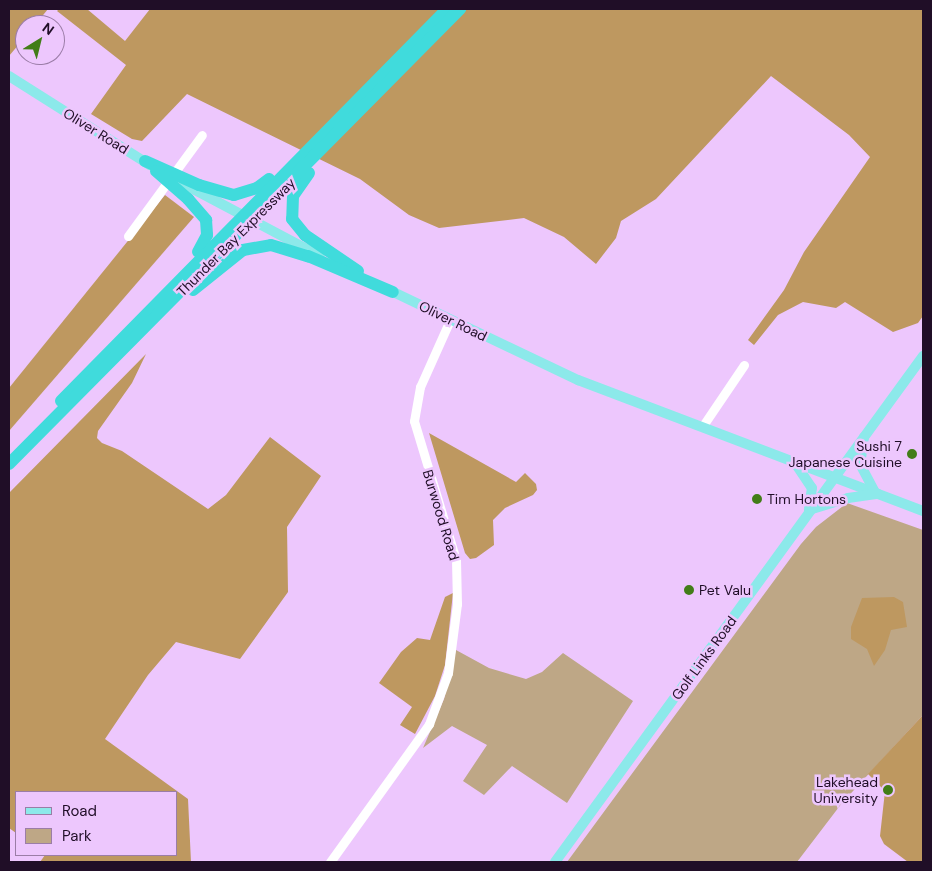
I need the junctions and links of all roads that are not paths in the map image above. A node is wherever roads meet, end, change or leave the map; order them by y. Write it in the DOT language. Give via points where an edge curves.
graph roads {
  1 [pos="447,9"];
  2 [pos="460,9"];
  3 [pos="9,76"];
  4 [pos="343,121"];
  5 [pos="202,135"];
  6 [pos="145,162"];
  7 [pos="170,177"];
  8 [pos="247,218"];
  9 [pos="128,236"];
  10 [pos="392,292"];
  11 [pos="450,320"];
  12 [pos="144,323"];
  13 [pos="923,356"];
  14 [pos="744,365"];
  15 [pos="702,427"];
  16 [pos="865,433"];
  17 [pos="9,454"];
  18 [pos="792,460"];
  19 [pos="9,464"];
  20 [pos="834,476"];
  21 [pos="877,493"];
  22 [pos="808,511"];
  23 [pos="923,511"];
  24 [pos="330,862"];
  25 [pos="555,862"];
  1 -- 4 [label="highway, Thunder Bay Expressway"];
  2 -- 4 [label="highway, Thunder Bay Expressway"];
  3 -- 6 [label="main road, Oliver Road"];
  4 -- 7 [label="highway" via="257,188 243,194 221,192"];
  4 -- 8 [label="highway, Thunder Bay Expressway"];
  4 -- 10 [label="highway" via="293,196 290,212 304,235"];
  5 -- 7 [label="street"];
  6 -- 7 [label="highway"];
  7 -- 8 [label="main road, Oliver Road"];
  7 -- 9 [label="street"];
  7 -- 12 [label="highway" via="206,220 207,235 200,250"];
  8 -- 10 [label="main road, Oliver Road"];
  8 -- 12 [label="highway, Thunder Bay Expressway"];
  10 -- 11 [label="main road, Oliver Road"];
  10 -- 12 [label="highway" via="308,256 282,247 262,245 233,257"];
  11 -- 15 [label="main road, Oliver Road" via="578,380"];
  11 -- 24 [label="street, Burwood Road" via="420,387 414,421 456,560 458,604 448,673 429,724"];
  12 -- 17 [label="highway, Thunder Bay Expressway"];
  12 -- 19 [label="highway, Thunder Bay Expressway"];
  13 -- 16 [label="main road, Golf Links Road"];
  14 -- 15 [label="street"];
  15 -- 18 [label="main road, Oliver Road"];
  16 -- 20 [label="main road, Golf Links Road"];
  16 -- 21 [label="main road" via="860,464"];
  18 -- 20 [label="main road, Oliver Road"];
  18 -- 22 [label="main road" via="812,488"];
  20 -- 21 [label="main road, Oliver Road"];
  20 -- 22 [label="main road, Golf Links Road"];
  21 -- 22 [label="main road"];
  21 -- 23 [label="main road, Oliver Road"];
  22 -- 25 [label="main road, Golf Links Road"];
}
